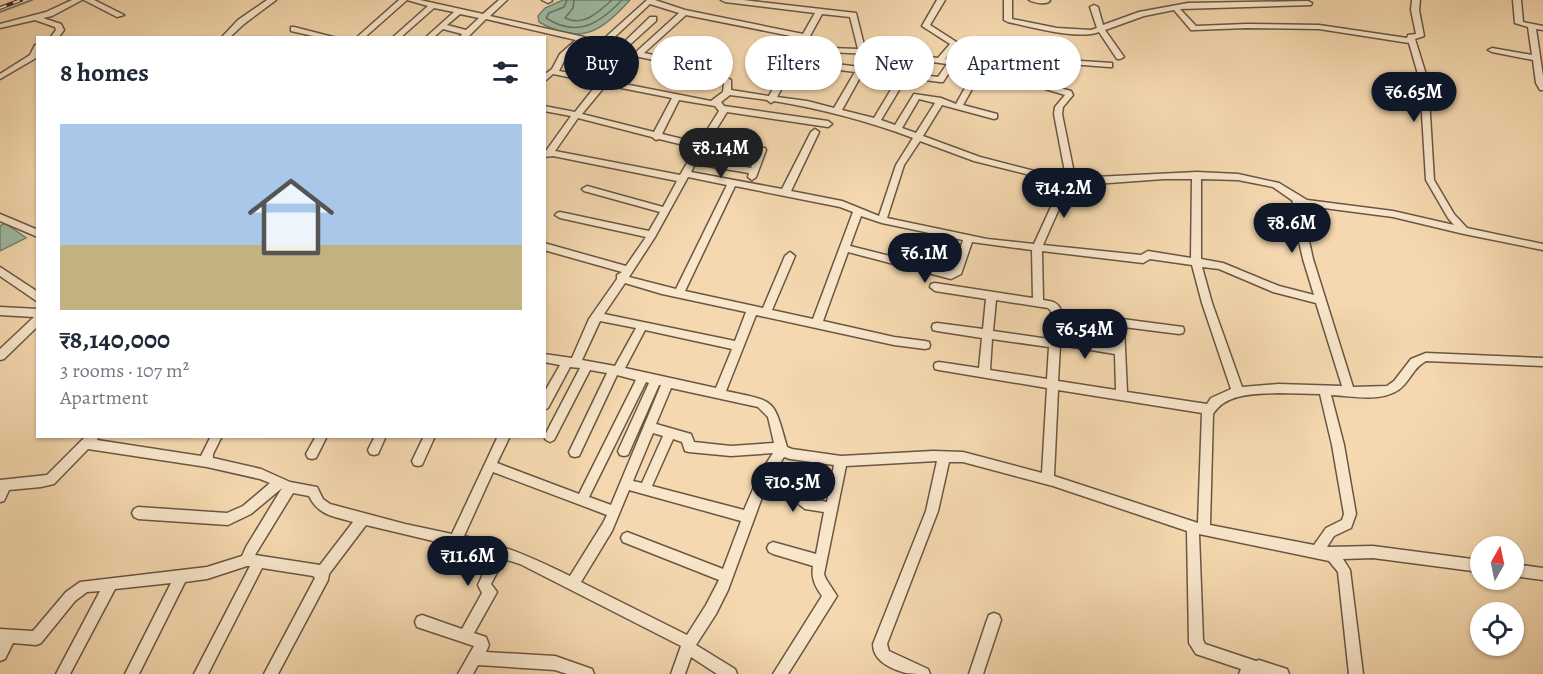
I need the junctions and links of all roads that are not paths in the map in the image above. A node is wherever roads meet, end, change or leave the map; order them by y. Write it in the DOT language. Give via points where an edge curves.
graph roads {
  1 [pos="78,0"];
  2 [pos="88,0"];
  3 [pos="272,0"];
  4 [pos="403,0"];
  5 [pos="411,0"];
  6 [pos="458,0"];
  7 [pos="502,0"];
  8 [pos="725,0"];
  9 [pos="941,0"];
  10 [pos="1008,0"];
  11 [pos="1033,0"];
  12 [pos="1416,0"];
  13 [pos="1517,0"];
  14 [pos="651,1"];
  15 [pos="1046,1"];
  16 [pos="431,3"];
  17 [pos="1308,3"];
  18 [pos="1094,7"];
  19 [pos="448,8"];
  20 [pos="820,8"];
  21 [pos="1175,8"];
  22 [pos="459,11"];
  23 [pos="684,12"];
  24 [pos="120,15"];
  25 [pos="636,15"];
  26 [pos="35,17"];
  27 [pos="484,17"];
  28 [pos="653,19"];
  29 [pos="672,23"];
  30 [pos="0,26"];
  31 [pos="442,26"];
  32 [pos="1532,26"];
  33 [pos="1543,28"];
  34 [pos="294,29"];
  35 [pos="1101,30"];
  36 [pos="464,35"];
  37 [pos="55,36"];
  38 [pos="226,36"];
  39 [pos="325,36"];
  40 [pos="362,36"];
  41 [pos="397,36"];
  42 [pos="430,36"];
  43 [pos="571,36"];
  44 [pos="612,36"];
  45 [pos="638,36"];
  46 [pos="800,36"];
  47 [pos="806,36"];
  48 [pos="858,36"];
  49 [pos="1413,41"];
  50 [pos="1492,50"];
  51 [pos="36,51"];
  52 [pos="639,53"];
  53 [pos="564,54"];
  54 [pos="639,55"];
  55 [pos="1120,57"];
  56 [pos="1537,58"];
  57 [pos="934,59"];
  58 [pos="940,60"];
  59 [pos="946,61"];
  60 [pos="1081,63"];
  61 [pos="1109,65"];
  62 [pos="552,71"];
  63 [pos="946,71"];
  64 [pos="564,74"];
  65 [pos="0,77"];
  66 [pos="546,78"];
  67 [pos="854,78"];
  68 [pos="934,79"];
  69 [pos="1543,88"];
  70 [pos="596,90"];
  71 [pos="639,90"];
  72 [pos="776,90"];
  73 [pos="895,90"];
  74 [pos="968,90"];
  75 [pos="1057,90"];
  76 [pos="727,92"];
  77 [pos="676,98"];
  78 [pos="771,100"];
  79 [pos="940,101"];
  80 [pos="720,106"];
  81 [pos="959,106"];
  82 [pos="546,108"];
  83 [pos="837,111"];
  84 [pos="576,115"];
  85 [pos="994,116"];
  86 [pos="876,121"];
  87 [pos="828,124"];
  88 [pos="898,128"];
  89 [pos="815,132"];
  90 [pos="917,136"];
  91 [pos="656,137"];
  92 [pos="702,147"];
  93 [pos="762,150"];
  94 [pos="547,153"];
  95 [pos="692,161"];
  96 [pos="754,171"];
  97 [pos="1197,175"];
  98 [pos="684,176"];
  99 [pos="1069,181"];
  100 [pos="732,183"];
  101 [pos="748,186"];
  102 [pos="586,189"];
  103 [pos="786,193"];
  104 [pos="1298,200"];
  105 [pos="666,211"];
  106 [pos="858,211"];
  107 [pos="560,215"];
  108 [pos="0,217"];
  109 [pos="882,220"];
  110 [pos="1464,231"];
  111 [pos="36,233"];
  112 [pos="652,235"];
  113 [pos="969,238"];
  114 [pos="546,247"];
  115 [pos="1037,247"];
  116 [pos="1543,247"];
  117 [pos="844,248"];
  118 [pos="790,256"];
  119 [pos="1196,261"];
  120 [pos="0,271"];
  121 [pos="958,271"];
  122 [pos="624,274"];
  123 [pos="934,287"];
  124 [pos="955,290"];
  125 [pos="680,294"];
  126 [pos="991,296"];
  127 [pos="36,298"];
  128 [pos="1320,300"];
  129 [pos="36,301"];
  130 [pos="1038,303"];
  131 [pos="753,309"];
  132 [pos="0,311"];
  133 [pos="26,312"];
  134 [pos="766,312"];
  135 [pos="36,313"];
  136 [pos="1056,314"];
  137 [pos="597,316"];
  138 [pos="36,321"];
  139 [pos="1119,322"];
  140 [pos="817,323"];
  141 [pos="642,326"];
  142 [pos="937,327"];
  143 [pos="1179,330"];
  144 [pos="987,334"];
  145 [pos="1055,342"];
  146 [pos="925,345"];
  147 [pos="738,346"];
  148 [pos="1120,351"];
  149 [pos="0,356"];
  150 [pos="546,359"];
  151 [pos="577,362"];
  152 [pos="1543,362"];
  153 [pos="939,366"];
  154 [pos="616,370"];
  155 [pos="984,374"];
  156 [pos="643,377"];
  157 [pos="662,381"];
  158 [pos="1054,384"];
  159 [pos="1324,391"];
  160 [pos="1238,392"];
  161 [pos="1349,392"];
  162 [pos="719,394"];
  163 [pos="1122,395"];
  164 [pos="546,402"];
  165 [pos="1208,409"];
  166 [pos="649,428"];
  167 [pos="670,433"];
  168 [pos="550,437"];
  169 [pos="217,438"];
  170 [pos="321,438"];
  171 [pos="380,438"];
  172 [pos="429,438"];
  173 [pos="503,438"];
  174 [pos="90,440"];
  175 [pos="782,449"];
  176 [pos="374,450"];
  177 [pos="624,451"];
  178 [pos="575,452"];
  179 [pos="312,454"];
  180 [pos="944,456"];
  181 [pos="418,461"];
  182 [pos="841,461"];
  183 [pos="207,462"];
  184 [pos="489,466"];
  185 [pos="1048,480"];
  186 [pos="285,484"];
  187 [pos="625,484"];
  188 [pos="3,485"];
  189 [pos="762,486"];
  190 [pos="645,489"];
  191 [pos="0,497"];
  192 [pos="582,500"];
  193 [pos="831,508"];
  194 [pos="614,512"];
  195 [pos="138,513"];
  196 [pos="748,518"];
  197 [pos="363,519"];
  198 [pos="1197,528"];
  199 [pos="627,538"];
  200 [pos="456,539"];
  201 [pos="773,548"];
  202 [pos="501,551"];
  203 [pos="1320,552"];
  204 [pos="253,561"];
  205 [pos="821,562"];
  206 [pos="1470,565"];
  207 [pos="1524,571"];
  208 [pos="322,573"];
  209 [pos="1543,574"];
  210 [pos="181,576"];
  211 [pos="727,578"];
  212 [pos="111,584"];
  213 [pos="573,584"];
  214 [pos="994,620"];
  215 [pos="422,622"];
  216 [pos="465,636"];
  217 [pos="4,637"];
  218 [pos="688,646"];
  219 [pos="0,654"];
  220 [pos="474,658"];
  221 [pos="1250,670"];
  222 [pos="63,674"];
  223 [pos="132,674"];
  224 [pos="201,674"];
  225 [pos="271,674"];
  226 [pos="465,674"];
  227 [pos="587,674"];
  228 [pos="678,674"];
  229 [pos="730,674"];
  230 [pos="780,674"];
  231 [pos="923,674"];
  232 [pos="976,674"];
  233 [pos="1282,674"];
  234 [pos="1356,674"];
  1 -- 26 [label="street"];
  2 -- 24 [label="street"];
  3 -- 38 [label="street"];
  4 -- 40 [label="street"];
  5 -- 16 [label="street"];
  6 -- 19 [label="street"];
  7 -- 27 [label="street"];
  8 -- 20 [label="street"];
  9 -- 58 [label="street" via="926,26 954,43"];
  10 -- 35 [label="street" via="1010,21 1058,30"];
  11 -- 15 [label="street"];
  12 -- 49 [label="street" via="1420,36 1411,37"];
  13 -- 32 [label="street" via="1519,22"];
  14 -- 23 [label="street"];
  14 -- 25 [label="street"];
  16 -- 19 [label="street"];
  16 -- 41 [label="street"];
  17 -- 21 [label="street"];
  18 -- 35 [label="street"];
  19 -- 22 [label="street"];
  20 -- 47 [label="street"];
  20 -- 48 [label="street" via="853,15"];
  21 -- 35 [label="street" via="1132,16"];
  21 -- 49 [label="street" via="1194,28 1319,27"];
  22 -- 27 [label="street"];
  22 -- 31 [label="street"];
  23 -- 29 [label="street"];
  23 -- 46 [label="street"];
  25 -- 28 [label="street"];
  25 -- 44 [label="street"];
  26 -- 30 [label="street"];
  26 -- 37 [label="street" via="58,26 60,30"];
  27 -- 36 [label="street"];
  27 -- 43 [label="street"];
  28 -- 29 [label="street"];
  28 -- 45 [label="street"];
  29 -- 52 [label="street"];
  31 -- 36 [label="street"];
  31 -- 42 [label="street"];
  32 -- 33 [label="street"];
  32 -- 56 [label="street"];
  34 -- 39 [label="street"];
  35 -- 55 [label="street"];
  49 -- 110 [label="street" via="1424,81 1430,180"];
  50 -- 56 [label="street"];
  51 -- 65 [label="street"];
  53 -- 62 [label="street"];
  54 -- 76 [label="street" via="707,70 728,82"];
  56 -- 69 [label="street"];
  57 -- 58 [label="street"];
  58 -- 59 [label="street"];
  60 -- 61 [label="street"];
  62 -- 64 [label="street"];
  62 -- 66 [label="street"];
  63 -- 68 [label="street" via="940,80"];
  67 -- 83 [label="street"];
  70 -- 84 [label="street"];
  71 -- 77 [label="street"];
  72 -- 78 [label="street"];
  73 -- 86 [label="street"];
  74 -- 81 [label="street"];
  75 -- 99 [label="street" via="1069,94 1058,114"];
  76 -- 78 [label="street"];
  76 -- 80 [label="street"];
  77 -- 80 [label="street"];
  77 -- 91 [label="street"];
  78 -- 83 [label="street"];
  79 -- 81 [label="street"];
  79 -- 88 [label="street" via="915,97"];
  79 -- 90 [label="street"];
  80 -- 87 [label="street"];
  80 -- 92 [label="street"];
  81 -- 85 [label="street"];
  82 -- 84 [label="street"];
  83 -- 86 [label="street"];
  84 -- 91 [label="street"];
  84 -- 94 [label="street"];
  86 -- 88 [label="street"];
  88 -- 90 [label="street"];
  89 -- 103 [label="street"];
  90 -- 99 [label="street" via="977,159"];
  90 -- 109 [label="street" via="894,178"];
  91 -- 92 [label="street"];
  92 -- 95 [label="street"];
  93 -- 96 [label="street"];
  94 -- 98 [label="street"];
  95 -- 96 [label="street"];
  95 -- 98 [label="street"];
  96 -- 101 [label="street"];
  97 -- 99 [label="street"];
  97 -- 104 [label="street" via="1269,182"];
  97 -- 119 [label="street"];
  98 -- 100 [label="street"];
  98 -- 105 [label="street"];
  99 -- 115 [label="street"];
  100 -- 101 [label="street"];
  100 -- 125 [label="street"];
  101 -- 103 [label="street"];
  102 -- 105 [label="street"];
  103 -- 106 [label="street"];
  104 -- 110 [label="street" via="1393,214"];
  104 -- 128 [label="street" via="1305,249"];
  105 -- 112 [label="street"];
  106 -- 109 [label="street"];
  106 -- 117 [label="street"];
  107 -- 112 [label="street"];
  108 -- 111 [label="street"];
  109 -- 113 [label="street"];
  110 -- 116 [label="street"];
  112 -- 122 [label="street"];
  113 -- 115 [label="street"];
  113 -- 121 [label="street"];
  114 -- 122 [label="street"];
  115 -- 119 [label="street"];
  115 -- 130 [label="street"];
  117 -- 121 [label="street" via="940,274"];
  117 -- 140 [label="street"];
  118 -- 134 [label="street"];
  119 -- 128 [label="street"];
  119 -- 160 [label="street"];
  120 -- 127 [label="street"];
  121 -- 124 [label="street"];
  122 -- 125 [label="street"];
  122 -- 137 [label="street"];
  123 -- 124 [label="street"];
  124 -- 126 [label="street"];
  125 -- 131 [label="street"];
  126 -- 130 [label="street"];
  126 -- 144 [label="street"];
  128 -- 161 [label="street"];
  129 -- 133 [label="street"];
  130 -- 136 [label="street" via="1054,306"];
  131 -- 134 [label="street"];
  131 -- 147 [label="street"];
  132 -- 133 [label="street"];
  133 -- 135 [label="street"];
  134 -- 140 [label="street"];
  136 -- 139 [label="street"];
  136 -- 145 [label="street"];
  137 -- 141 [label="street"];
  137 -- 151 [label="street"];
  138 -- 149 [label="street"];
  139 -- 143 [label="street"];
  139 -- 148 [label="street"];
  140 -- 146 [label="street"];
  141 -- 147 [label="street"];
  141 -- 154 [label="street"];
  142 -- 144 [label="street"];
  144 -- 145 [label="street"];
  144 -- 155 [label="street"];
  145 -- 148 [label="street"];
  145 -- 158 [label="street"];
  147 -- 162 [label="street"];
  148 -- 163 [label="street"];
  150 -- 151 [label="street"];
  151 -- 154 [label="street"];
  151 -- 164 [label="street"];
  151 -- 168 [label="street"];
  152 -- 161 [label="street" via="1426,357 1410,366 1394,388"];
  153 -- 155 [label="street"];
  154 -- 156 [label="street"];
  154 -- 178 [label="street"];
  155 -- 158 [label="street"];
  156 -- 157 [label="street"];
  156 -- 192 [label="street"];
  157 -- 162 [label="street"];
  157 -- 166 [label="street"];
  157 -- 177 [label="street"];
  158 -- 163 [label="street"];
  158 -- 185 [label="street"];
  159 -- 160 [label="street" via="1269,388"];
  159 -- 161 [label="street"];
  159 -- 203 [label="street" via="1350,514 1347,524 1330,532"];
  160 -- 165 [label="street" via="1214,402"];
  162 -- 175 [label="street" via="768,407"];
  163 -- 165 [label="street"];
  165 -- 198 [label="street" via="1206,505"];
  166 -- 167 [label="street"];
  166 -- 187 [label="street"];
  167 -- 175 [label="street" via="689,439 689,447 731,451"];
  167 -- 190 [label="street"];
  169 -- 183 [label="street" via="207,453"];
  170 -- 179 [label="street"];
  171 -- 176 [label="street"];
  172 -- 181 [label="street"];
  173 -- 184 [label="street"];
  174 -- 183 [label="street"];
  174 -- 188 [label="street" via="50,480"];
  175 -- 182 [label="street" via="790,454"];
  175 -- 189 [label="street"];
  180 -- 182 [label="street"];
  180 -- 185 [label="street" via="963,457"];
  180 -- 231 [label="street" via="932,511 880,644 884,656"];
  182 -- 193 [label="street"];
  183 -- 186 [label="street" via="261,474"];
  184 -- 192 [label="street"];
  184 -- 200 [label="street"];
  185 -- 198 [label="street"];
  186 -- 195 [label="street" via="228,519"];
  186 -- 197 [label="street" via="313,491 327,509"];
  186 -- 204 [label="street" via="250,550"];
  187 -- 190 [label="street"];
  187 -- 194 [label="street"];
  188 -- 191 [label="street"];
  189 -- 193 [label="street"];
  189 -- 196 [label="street"];
  190 -- 196 [label="street"];
  192 -- 194 [label="street"];
  193 -- 205 [label="street"];
  194 -- 213 [label="street"];
  196 -- 211 [label="street"];
  197 -- 200 [label="street"];
  197 -- 208 [label="street"];
  198 -- 203 [label="street"];
  198 -- 221 [label="street" via="1196,643 1201,649"];
  199 -- 211 [label="street"];
  200 -- 202 [label="street"];
  201 -- 205 [label="street"];
  202 -- 213 [label="street"];
  202 -- 216 [label="street" via="484,585 490,591"];
  203 -- 206 [label="street" via="1362,551"];
  203 -- 234 [label="street" via="1334,557 1344,570"];
  204 -- 208 [label="street"];
  204 -- 210 [label="street"];
  204 -- 224 [label="street"];
  205 -- 230 [label="street" via="818,578 828,592 828,600"];
  207 -- 209 [label="street"];
  208 -- 225 [label="street" via="312,600"];
  210 -- 212 [label="street"];
  210 -- 223 [label="street"];
  211 -- 218 [label="street"];
  212 -- 217 [label="street" via="77,590 36,638"];
  212 -- 222 [label="street"];
  213 -- 218 [label="street" via="686,641"];
  214 -- 232 [label="street"];
  215 -- 216 [label="street"];
  216 -- 220 [label="street" via="482,643"];
  217 -- 219 [label="street"];
  218 -- 228 [label="street"];
  218 -- 229 [label="street"];
  220 -- 226 [label="street"];
  220 -- 227 [label="street" via="555,663"];
  221 -- 233 [label="street"];
}
